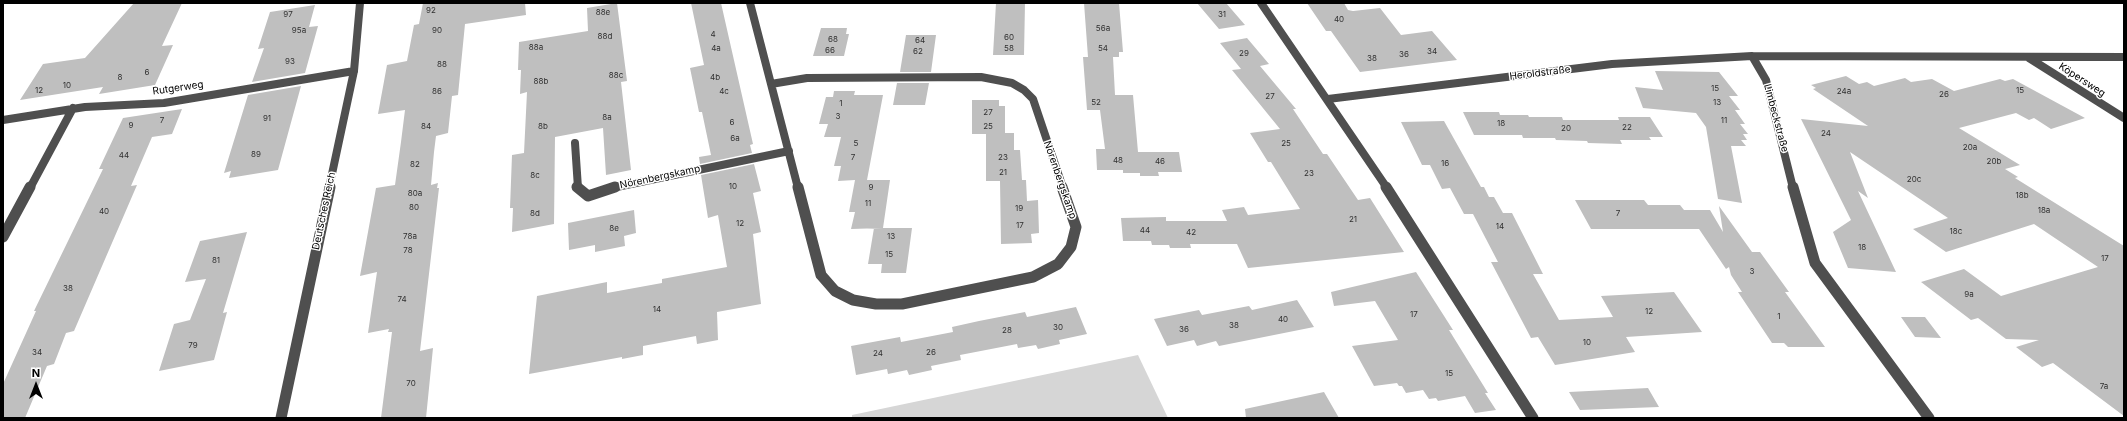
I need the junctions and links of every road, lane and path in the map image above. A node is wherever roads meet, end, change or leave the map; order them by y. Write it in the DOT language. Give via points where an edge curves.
graph roads {
  1 [pos="360,3"];
  2 [pos="750,3"];
  3 [pos="1261,3"];
  4 [pos="1752,56"];
  5 [pos="2124,57"];
  6 [pos="2029,58"];
  7 [pos="354,71"];
  8 [pos="771,84"];
  9 [pos="1328,99"];
  10 [pos="74,108"];
  11 [pos="2124,118"];
  12 [pos="3,120"];
  13 [pos="576,143"];
  14 [pos="789,151"];
  15 [pos="3,237"];
  16 [pos="281,418"];
  17 [pos="1533,418"];
  18 [pos="1929,418"];
  1 -- 7 [label="street, Deutsches Reich"];
  2 -- 8 [label="street, Nörenbergskamp"];
  3 -- 9 [label="street"];
  4 -- 6 [label="street"];
  4 -- 9 [label="street, Heroldstraße" via="1612,64"];
  4 -- 18 [label="street, Limbeckstraße" via="1766,80 1815,263"];
  5 -- 6 [label="street"];
  6 -- 11 [label="street, Köpersweg"];
  7 -- 10 [label="street, Rutgerweg" via="164,103"];
  7 -- 16 [label="street, Deutsches Reich"];
  8 -- 14 [label="street, Nörenbergskamp"];
  8 -- 14 [label="street, Nörenbergskamp" via="807,78 981,77 1012,83 1033,99 1076,227 1073,245 1065,260 1033,277 902,304 876,304 853,300 835,291 821,275"];
  9 -- 17 [label="street"];
  10 -- 12 [label="street, Rutgerweg"];
  10 -- 15 [label="street"];
  13 -- 14 [label="street, Nörenbergskamp" via="577,187 588,196 616,186"];
}
